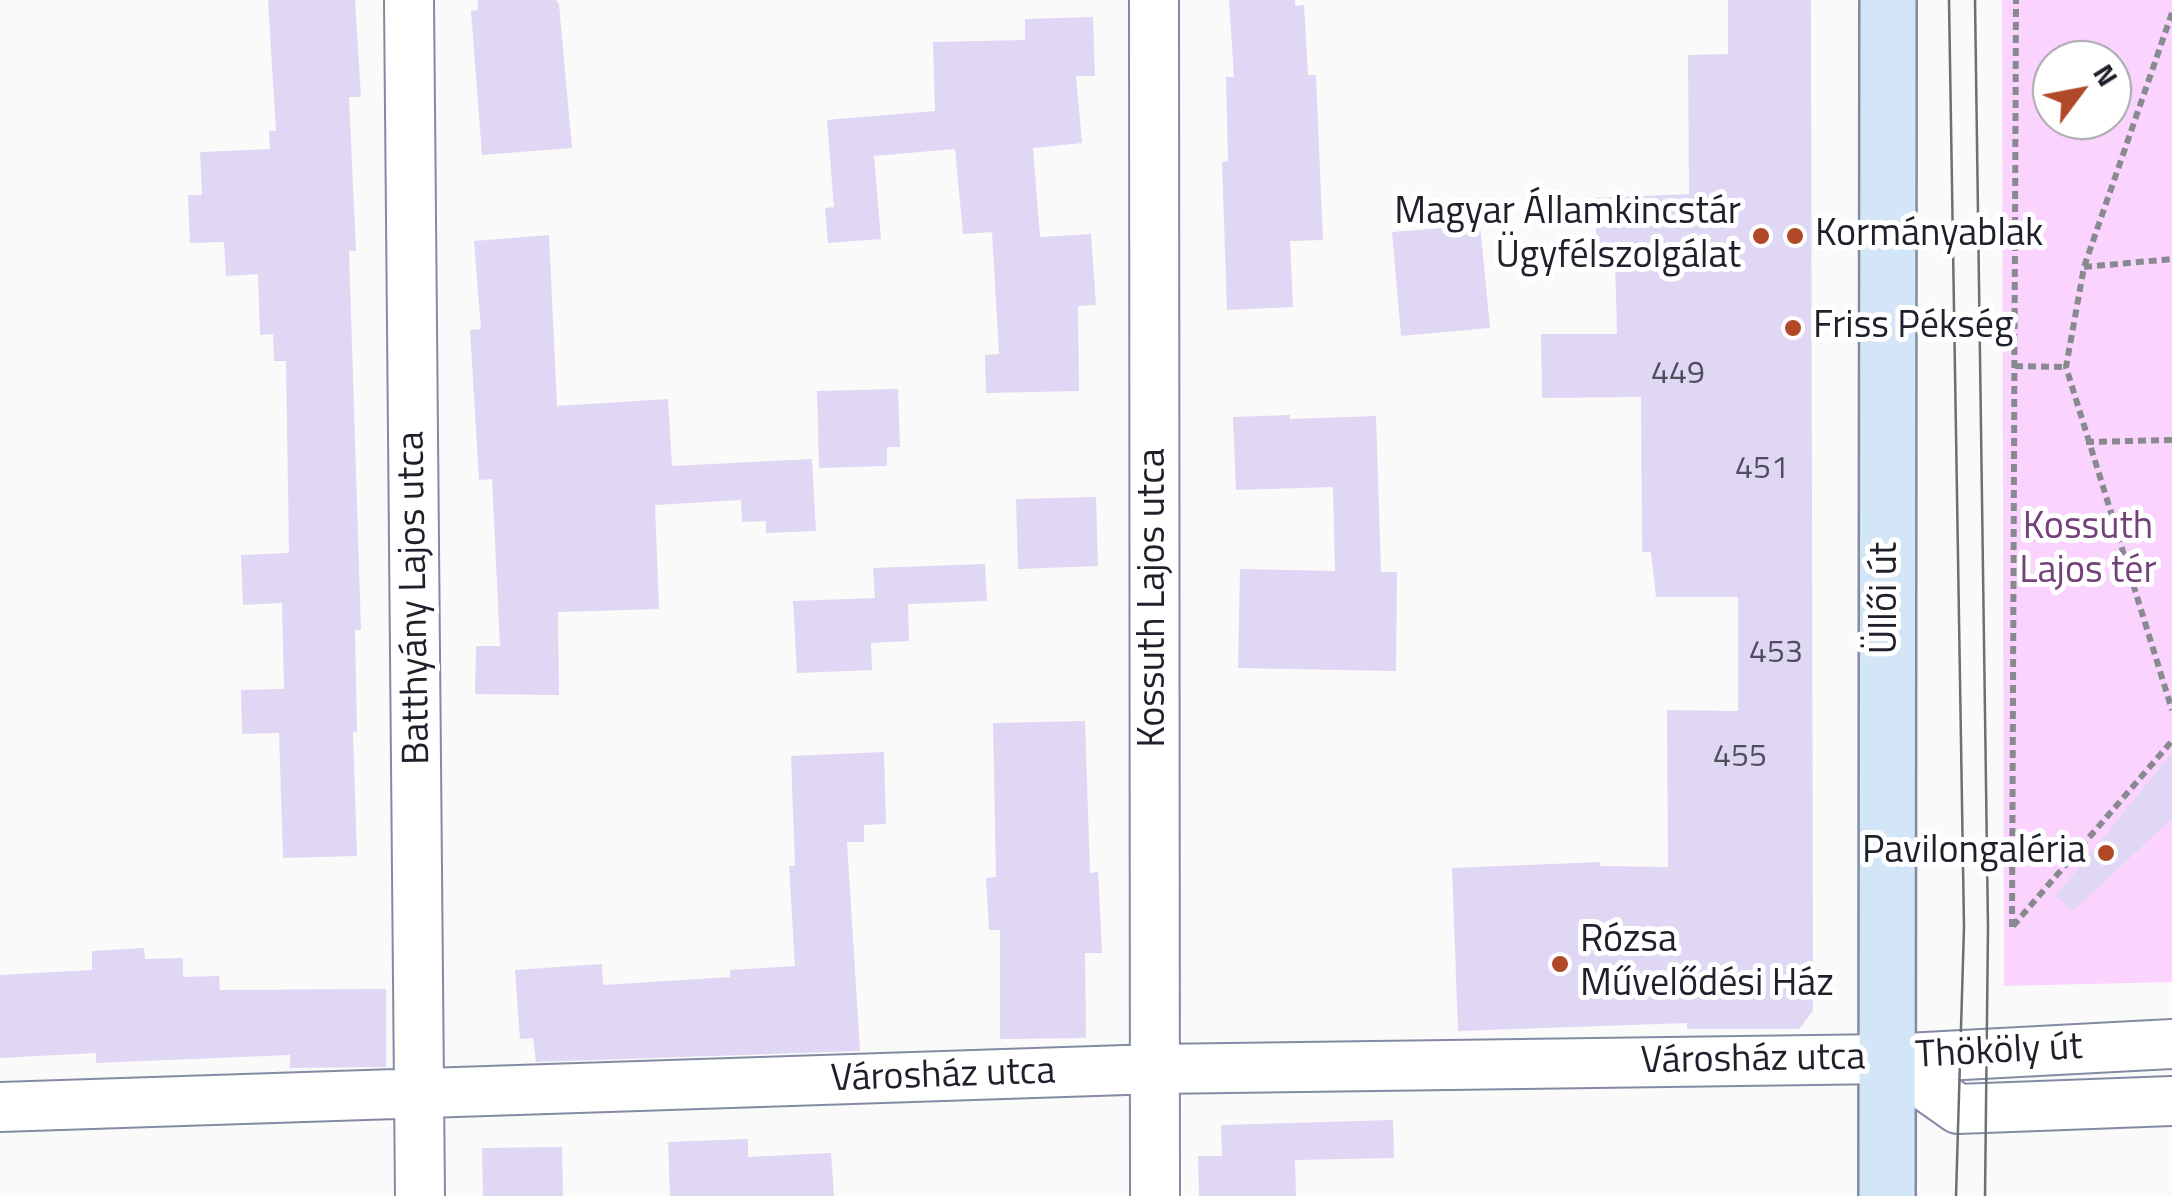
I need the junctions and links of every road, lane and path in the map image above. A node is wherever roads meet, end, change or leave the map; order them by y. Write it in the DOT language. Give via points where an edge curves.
graph roads {
  1 [pos="408,0"];
  2 [pos="1154,0"];
  3 [pos="1888,0"];
  4 [pos="2016,0"];
  5 [pos="2172,13"];
  6 [pos="2172,259"];
  7 [pos="2084,267"];
  8 [pos="2015,366"];
  9 [pos="2066,367"];
  10 [pos="2172,440"];
  11 [pos="2086,442"];
  12 [pos="2172,710"];
  13 [pos="2172,741"];
  14 [pos="2172,1044"];
  15 [pos="1886,1059"];
  16 [pos="1156,1070"];
  17 [pos="421,1096"];
  18 [pos="2172,1101"];
  19 [pos="0,1107"];
  20 [pos="420,1196"];
  21 [pos="1155,1196"];
  22 [pos="1887,1196"];
  1 -- 17 [label="street, Batthyány Lajos utca"];
  2 -- 16 [label="street, Kossuth Lajos utca"];
  3 -- 15 [label="main road, Üllői út"];
  4 -- 8 [label="path"];
  5 -- 7 [label="path"];
  6 -- 7 [label="path"];
  7 -- 9 [label="path"];
  8 -- 9 [label="path"];
  8 -- 13 [label="path" via="2012,927"];
  9 -- 11 [label="path"];
  10 -- 11 [label="path"];
  11 -- 12 [label="path"];
  14 -- 15 [label="street, Thököly út"];
  15 -- 16 [label="street, Városház utca"];
  15 -- 18 [label="street, Thököly út" via="1958,1109"];
  15 -- 22 [label="main road, Üllői út"];
  16 -- 17 [label="street, Városház utca"];
  16 -- 21 [label="street, Kossuth Lajos utca"];
  17 -- 19 [label="street, Városház utca"];
  17 -- 20 [label="street, Batthyány Lajos utca"];
}
